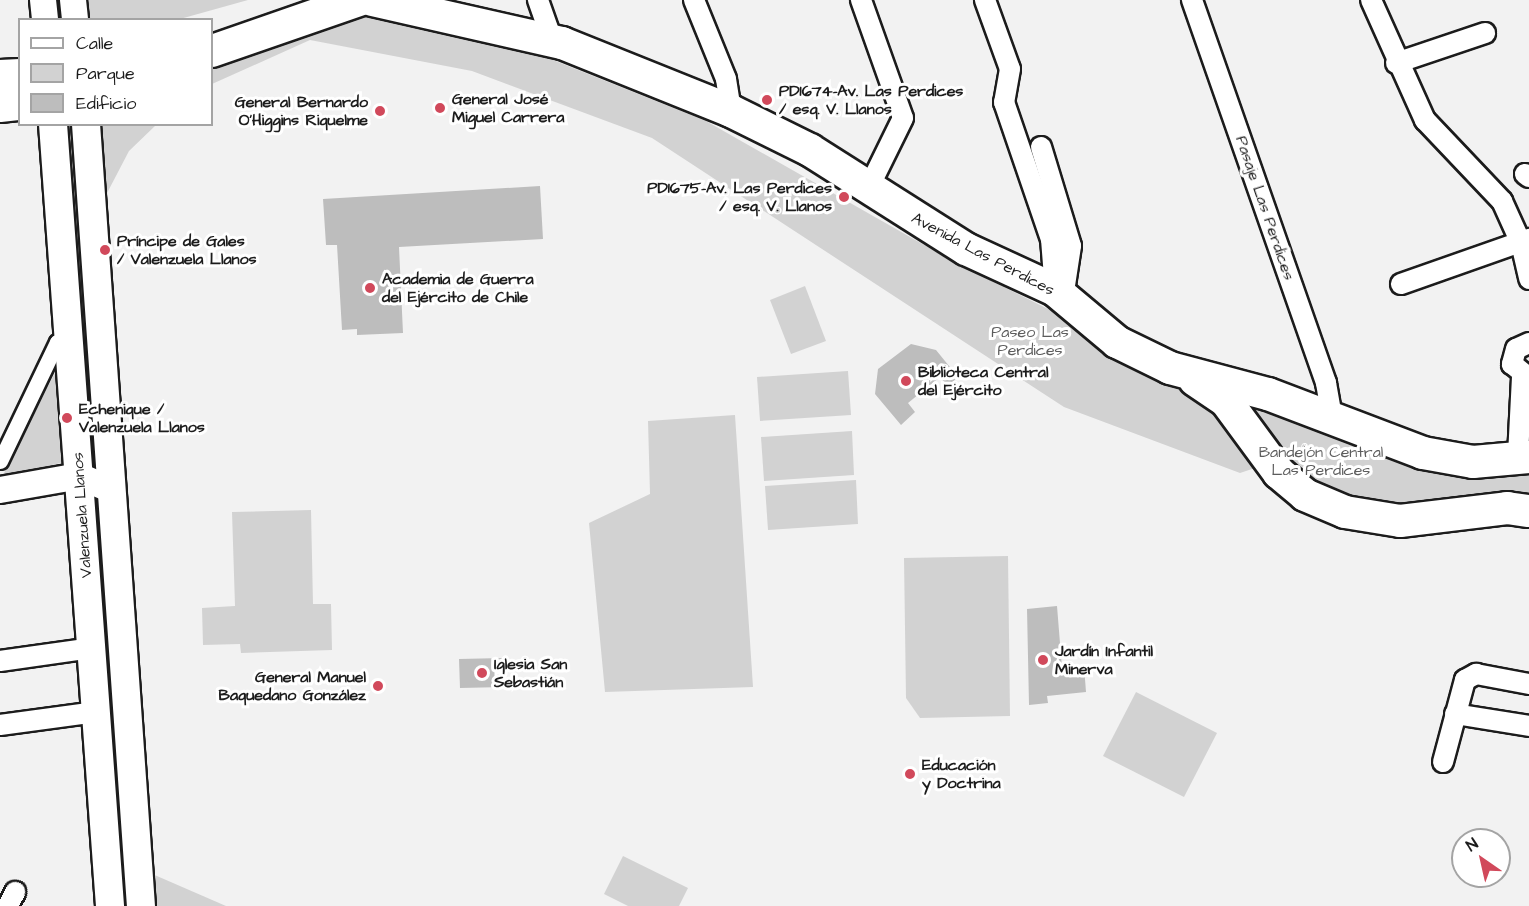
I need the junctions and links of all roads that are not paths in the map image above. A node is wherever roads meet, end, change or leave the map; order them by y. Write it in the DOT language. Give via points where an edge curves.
graph roads {
  1 [pos="43,0"];
  2 [pos="73,0"];
  3 [pos="357,0"];
  4 [pos="372,0"];
  5 [pos="538,0"];
  6 [pos="694,0"];
  7 [pos="861,0"];
  8 [pos="985,0"];
  9 [pos="1192,0"];
  10 [pos="1371,0"];
  11 [pos="45,18"];
  12 [pos="75,18"];
  13 [pos="213,30"];
  14 [pos="1485,33"];
  15 [pos="552,40"];
  16 [pos="213,51"];
  17 [pos="1396,63"];
  18 [pos="18,75"];
  19 [pos="0,76"];
  20 [pos="18,104"];
  21 [pos="0,106"];
  22 [pos="731,111"];
  23 [pos="53,126"];
  24 [pos="87,126"];
  25 [pos="1041,147"];
  26 [pos="869,187"];
  27 [pos="1525,241"];
  28 [pos="1529,279"];
  29 [pos="1401,284"];
  30 [pos="1059,294"];
  31 [pos="69,339"];
  32 [pos="1529,343"];
  33 [pos="1170,368"];
  34 [pos="1526,377"];
  35 [pos="1268,394"];
  36 [pos="1332,418"];
  37 [pos="1240,419"];
  38 [pos="1523,457"];
  39 [pos="0,461"];
  40 [pos="79,476"];
  41 [pos="110,489"];
  42 [pos="0,490"];
  43 [pos="1529,511"];
  44 [pos="91,648"];
  45 [pos="0,661"];
  46 [pos="1529,684"];
  47 [pos="96,712"];
  48 [pos="1455,714"];
  49 [pos="0,725"];
  50 [pos="1529,726"];
  51 [pos="1443,762"];
  52 [pos="104,825"];
  53 [pos="97,906"];
  54 [pos="110,906"];
  55 [pos="141,906"];
  1 -- 11 [label="street"];
  2 -- 12 [label="street"];
  3 -- 13 [label="main road"];
  3 -- 16 [label="main road"];
  4 -- 15 [label="main road, Avenida Las Perdices"];
  5 -- 15 [label="street"];
  6 -- 22 [label="street" via="726,79"];
  7 -- 26 [label="street" via="903,118"];
  8 -- 30 [label="street" via="1010,69 1004,102 1051,239"];
  9 -- 36 [label="street, Pasaje Las Perdices" via="1326,383"];
  10 -- 17 [label="street"];
  14 -- 17 [label="street"];
  15 -- 22 [label="main road, Avenida Las Perdices"];
  17 -- 27 [label="street" via="1425,120 1502,201"];
  18 -- 19 [label="main road"];
  20 -- 21 [label="main road"];
  22 -- 26 [label="main road, Avenida Las Perdices"];
  23 -- 31 [label="main road, Valenzuela Llanos"];
  24 -- 41 [label="main road, Valenzuela Llanos"];
  25 -- 30 [label="street" via="1071,246"];
  26 -- 30 [label="main road, Avenida Las Perdices" via="966,249"];
  27 -- 28 [label="street"];
  27 -- 29 [label="street"];
  30 -- 33 [label="main road, Avenida Las Perdices" via="1117,342"];
  31 -- 39 [label="street" via="57,342"];
  31 -- 40 [label="main road, Valenzuela Llanos"];
  32 -- 34 [label="street" via="1512,356"];
  33 -- 35 [label="main road, Avenida Las Perdices"];
  33 -- 37 [label="main road" via="1215,390"];
  34 -- 38 [label="street"];
  35 -- 36 [label="main road, Avenida Las Perdices"];
  35 -- 37 [label="main road" via="1241,408"];
  36 -- 38 [label="main road, Avenida Las Perdices" via="1396,446 1446,459"];
  37 -- 43 [label="main road" via="1279,473 1305,495 1345,512 1400,521 1507,508"];
  40 -- 41 [label="street"];
  40 -- 42 [label="street" via="28,481"];
  40 -- 44 [label="main road, Valenzuela Llanos"];
  41 -- 55 [label="main road, Valenzuela Llanos"];
  44 -- 45 [label="street"];
  44 -- 47 [label="main road, Valenzuela Llanos"];
  46 -- 48 [label="street" via="1470,676 1462,685"];
  47 -- 49 [label="street"];
  47 -- 52 [label="main road, Valenzuela Llanos"];
  48 -- 50 [label="street"];
  48 -- 51 [label="street"];
  52 -- 53 [label="street"];
  52 -- 54 [label="main road, Valenzuela Llanos"];
}
